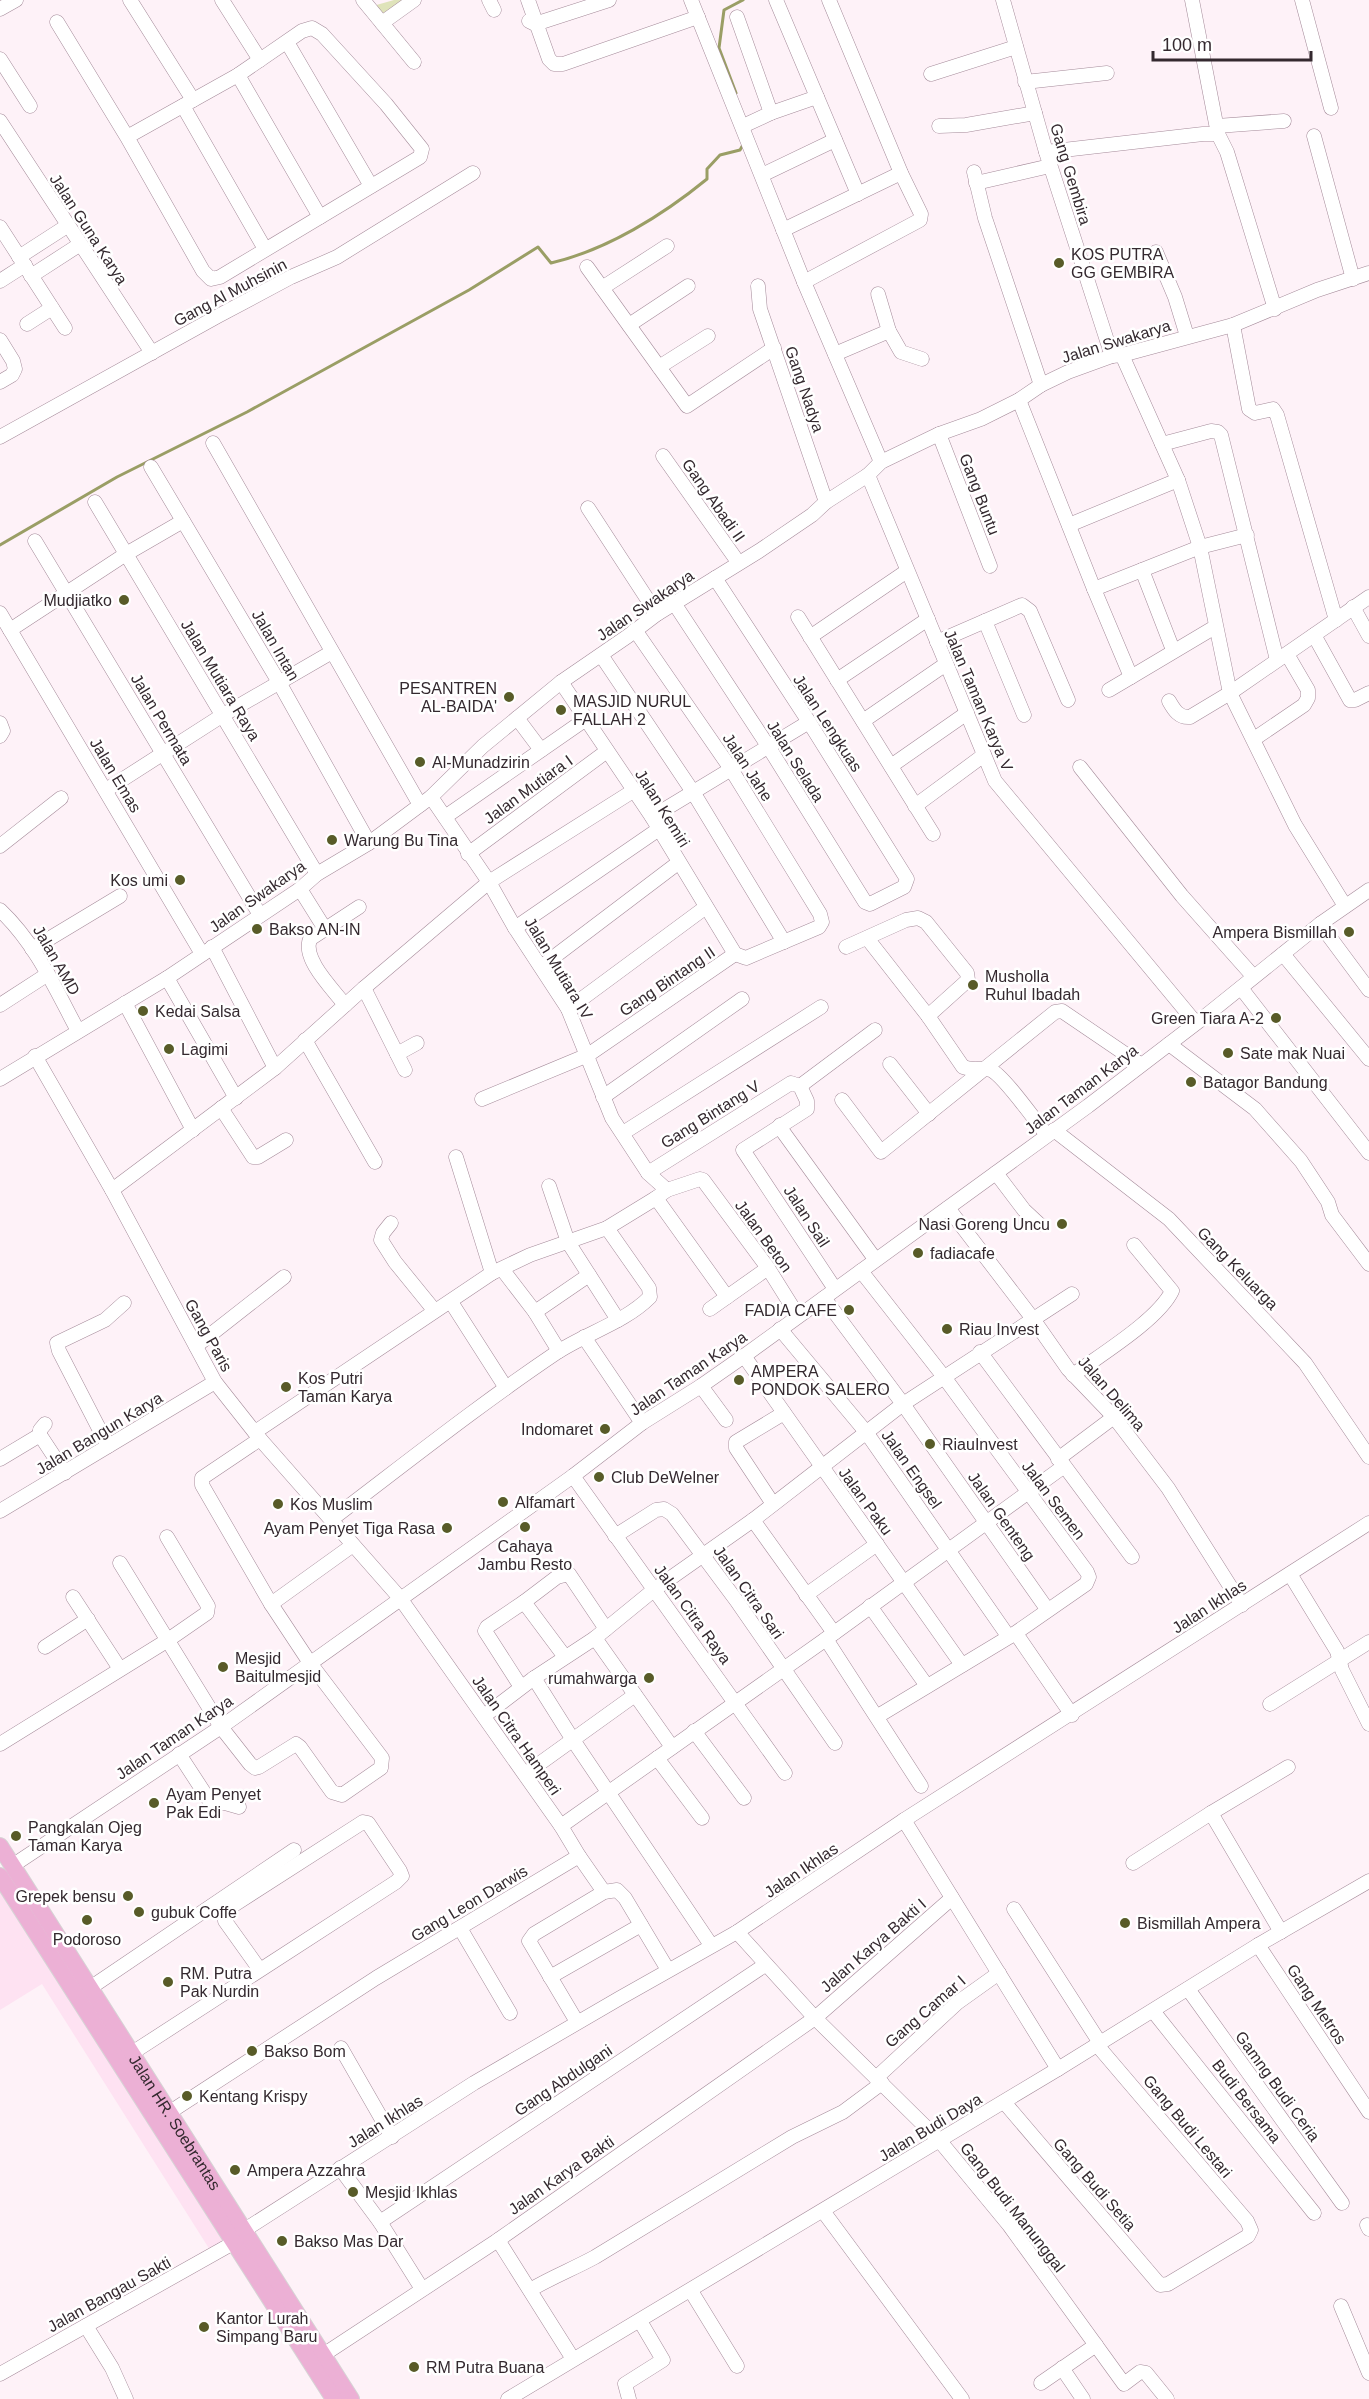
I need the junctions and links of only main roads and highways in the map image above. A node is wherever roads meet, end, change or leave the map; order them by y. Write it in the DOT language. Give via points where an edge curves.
graph roads {
  1 [pos="0,1846"];
  2 [pos="6,1871"];
  3 [pos="178,2140"];
  4 [pos="239,2236"];
  5 [pos="334,2399"];
  6 [pos="351,2399"];
  1 -- 2 [label="main road, Jalan HR. Soebrantas"];
  2 -- 3 [label="main road, Jalan HR. Soebrantas"];
  2 -- 3 [label="main road, Jalan HR. Soebrantas" via="90,1988 170,2112"];
  3 -- 4 [label="main road, Jalan HR. Soebrantas"];
  4 -- 5 [label="main road, Jalan HR. Soebrantas"];
  4 -- 6 [label="main road, Jalan HR. Soebrantas"];
}
